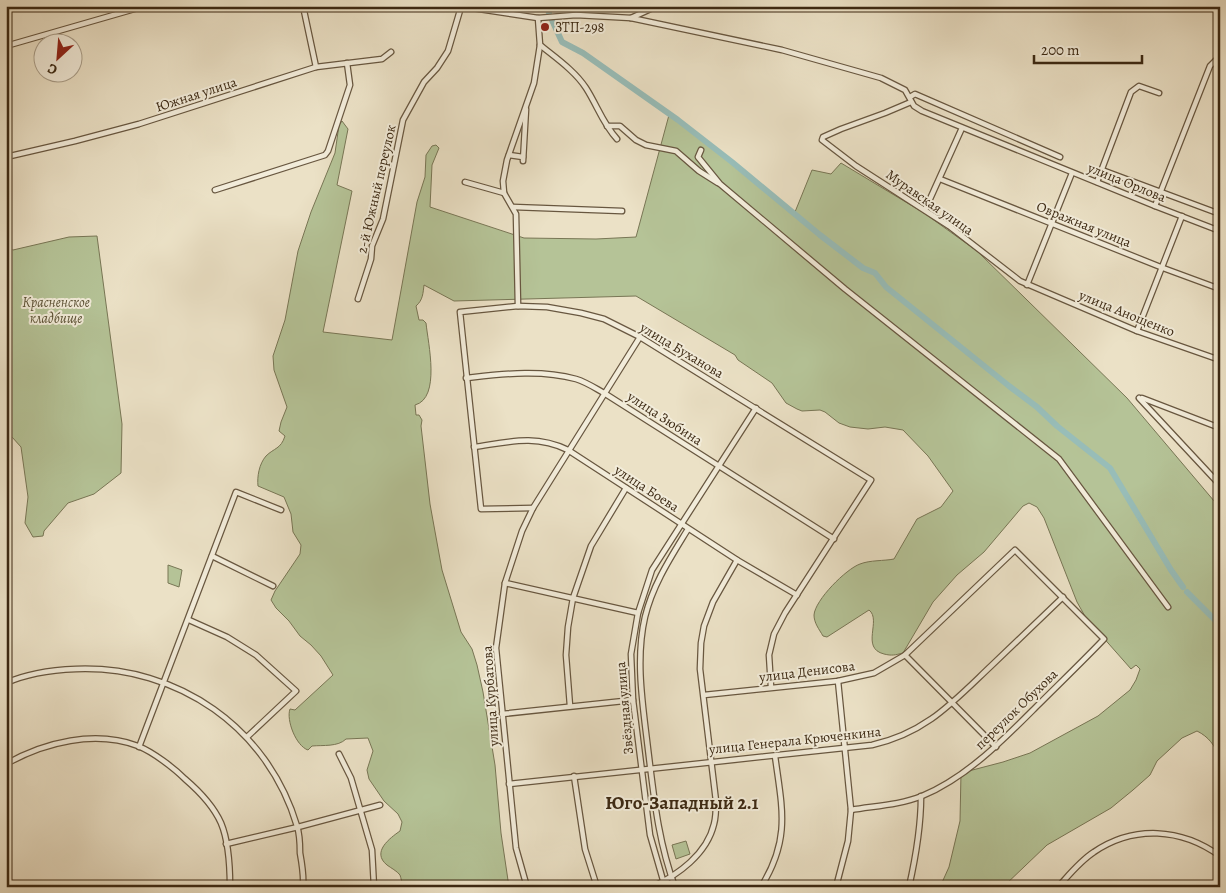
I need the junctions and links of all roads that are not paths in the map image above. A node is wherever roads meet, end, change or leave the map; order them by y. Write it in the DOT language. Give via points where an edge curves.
graph roads {
  1 [pos="145,6"];
  2 [pos="303,6"];
  3 [pos="658,6"];
  4 [pos="460,7"];
  5 [pos="538,18"];
  6 [pos="631,18"];
  7 [pos="540,45"];
  8 [pos="6,46"];
  9 [pos="391,52"];
  10 [pos="1220,56"];
  11 [pos="347,63"];
  12 [pos="316,67"];
  13 [pos="1159,93"];
  14 [pos="910,99"];
  15 [pos="527,103"];
  16 [pos="607,126"];
  17 [pos="962,128"];
  18 [pos="617,139"];
  19 [pos="1028,143"];
  20 [pos="701,150"];
  21 [pos="1026,154"];
  22 [pos="6,157"];
  23 [pos="508,157"];
  24 [pos="1060,157"];
  25 [pos="1102,170"];
  26 [pos="1072,173"];
  27 [pos="940,179"];
  28 [pos="465,182"];
  29 [pos="1097,182"];
  30 [pos="720,184"];
  31 [pos="214,190"];
  32 [pos="504,193"];
  33 [pos="1160,193"];
  34 [pos="1155,206"];
  35 [pos="513,207"];
  36 [pos="925,210"];
  37 [pos="622,211"];
  38 [pos="1220,214"];
  39 [pos="1182,216"];
  40 [pos="1052,224"];
  41 [pos="1220,231"];
  42 [pos="1162,268"];
  43 [pos="1026,285"];
  44 [pos="1220,289"];
  45 [pos="358,299"];
  46 [pos="518,306"];
  47 [pos="1137,330"];
  48 [pos="640,336"];
  49 [pos="1220,360"];
  50 [pos="466,378"];
  51 [pos="604,393"];
  52 [pos="756,408"];
  53 [pos="1220,428"];
  54 [pos="474,447"];
  55 [pos="568,450"];
  56 [pos="718,466"];
  57 [pos="1220,485"];
  58 [pos="626,488"];
  59 [pos="533,508"];
  60 [pos="281,510"];
  61 [pos="681,524"];
  62 [pos="688,529"];
  63 [pos="834,539"];
  64 [pos="212,556"];
  65 [pos="737,560"];
  66 [pos="506,583"];
  67 [pos="274,586"];
  68 [pos="797,596"];
  69 [pos="1063,597"];
  70 [pos="574,598"];
  71 [pos="1168,607"];
  72 [pos="638,613"];
  73 [pos="188,620"];
  74 [pos="905,655"];
  75 [pos="838,681"];
  76 [pos="164,682"];
  77 [pos="6,683"];
  78 [pos="771,687"];
  79 [pos="704,695"];
  80 [pos="633,700"];
  81 [pos="952,703"];
  82 [pos="570,706"];
  83 [pos="502,714"];
  84 [pos="247,737"];
  85 [pos="139,746"];
  86 [pos="845,747"];
  87 [pos="996,748"];
  88 [pos="339,754"];
  89 [pos="775,756"];
  90 [pos="711,760"];
  91 [pos="6,764"];
  92 [pos="650,769"];
  93 [pos="641,770"];
  94 [pos="574,776"];
  95 [pos="509,784"];
  96 [pos="921,796"];
  97 [pos="380,805"];
  98 [pos="361,810"];
  99 [pos="851,810"];
  100 [pos="298,827"];
  101 [pos="226,844"];
  102 [pos="1220,856"];
  103 [pos="672,877"];
  104 [pos="664,884"];
  105 [pos="230,887"];
  106 [pos="303,887"];
  107 [pos="374,887"];
  108 [pos="527,887"];
  109 [pos="597,887"];
  110 [pos="652,887"];
  111 [pos="675,887"];
  112 [pos="761,887"];
  113 [pos="836,887"];
  114 [pos="909,887"];
  115 [pos="1058,887"];
  1 -- 8 [label="street"];
  2 -- 12 [label="street"];
  3 -- 6 [label="street"];
  4 -- 5 [label="street"];
  4 -- 45 [label="street, 2-й Южный переулок" via="448,51 424,82 403,120 383,219"];
  5 -- 6 [label="street" via="576,15"];
  5 -- 7 [label="street"];
  6 -- 14 [label="street, улица Орлова" via="782,50 867,73 905,90"];
  7 -- 15 [label="street"];
  7 -- 16 [label="street" via="586,87"];
  9 -- 11 [label="street, Южная улица" via="382,59"];
  10 -- 33 [label="street" via="1210,66"];
  11 -- 12 [label="street, Южная улица"];
  11 -- 31 [label="street" via="350,85 325,155"];
  12 -- 22 [label="street, Южная улица" via="139,124"];
  13 -- 25 [label="street" via="1139,86 1131,92"];
  14 -- 17 [label="street, улица Орлова" via="922,111"];
  14 -- 19 [label="street" via="915,94"];
  14 -- 36 [label="street, Муравская улица" via="822,140"];
  15 -- 23 [label="street"];
  15 -- 23 [label="street" via="523,159"];
  16 -- 18 [label="street"];
  16 -- 30 [label="street" via="620,126 646,145 676,151 698,171"];
  17 -- 21 [label="street, улица Орлова"];
  17 -- 27 [label="street"];
  19 -- 21 [label="street"];
  19 -- 24 [label="street"];
  20 -- 30 [label="street" via="698,157"];
  21 -- 26 [label="street, улица Орлова"];
  23 -- 32 [label="street"];
  25 -- 29 [label="street"];
  25 -- 33 [label="street, улица Орлова"];
  26 -- 29 [label="street, улица Орлова"];
  26 -- 40 [label="street"];
  27 -- 36 [label="street"];
  27 -- 40 [label="street, Овражная улица"];
  28 -- 32 [label="street"];
  29 -- 34 [label="street, улица Орлова"];
  30 -- 71 [label="street" via="1059,459"];
  32 -- 35 [label="street"];
  33 -- 34 [label="street"];
  33 -- 38 [label="street, улица Орлова"];
  34 -- 39 [label="street, улица Орлова"];
  35 -- 37 [label="street"];
  35 -- 46 [label="street" via="517,223"];
  36 -- 43 [label="street, Муравская улица"];
  39 -- 41 [label="street, улица Орлова"];
  39 -- 42 [label="street"];
  40 -- 42 [label="street, Овражная улица"];
  40 -- 43 [label="street"];
  42 -- 44 [label="street, Овражная улица"];
  42 -- 47 [label="street"];
  43 -- 47 [label="street, улица Анощенко"];
  46 -- 48 [label="street, улица Буханова" via="581,312"];
  46 -- 50 [label="street, улица Буханова" via="460,312"];
  47 -- 49 [label="street, улица Анощенко"];
  48 -- 51 [label="street, улица Курбатова"];
  48 -- 52 [label="street, улица Буханова"];
  50 -- 51 [label="street, улица Зюбина" via="548,373 578,380"];
  50 -- 54 [label="street"];
  51 -- 55 [label="street, улица Курбатова"];
  51 -- 56 [label="street, улица Зюбина"];
  52 -- 56 [label="street, Звёздная улица"];
  52 -- 63 [label="street, улица Буханова" via="871,480"];
  53 -- 57 [label="street" via="1139,398"];
  54 -- 55 [label="street, улица Боева" via="533,439"];
  54 -- 59 [label="street" via="481,509"];
  55 -- 58 [label="street, улица Боева"];
  55 -- 59 [label="street, улица Курбатова"];
  56 -- 61 [label="street, Звёздная улица"];
  56 -- 63 [label="street, улица Зюбина"];
  58 -- 61 [label="street, улица Боева"];
  58 -- 70 [label="street" via="591,546"];
  59 -- 66 [label="street, улица Курбатова"];
  60 -- 64 [label="street" via="236,492"];
  61 -- 62 [label="street, улица Боева"];
  61 -- 72 [label="street, Звёздная улица" via="652,570"];
  62 -- 65 [label="street, улица Боева"];
  62 -- 92 [label="street, Звёздная улица" via="661,574 645,619 640,654"];
  63 -- 68 [label="street"];
  64 -- 67 [label="street"];
  64 -- 73 [label="street"];
  65 -- 68 [label="street, улица Боева"];
  65 -- 79 [label="street" via="713,602 704,626 700,669"];
  66 -- 70 [label="street"];
  66 -- 83 [label="street, улица Курбатова" via="496,648"];
  68 -- 78 [label="street" via="774,634 769,655"];
  69 -- 74 [label="street, улица Денисова" via="1016,550"];
  69 -- 81 [label="street, улица Генерала Крюченкина"];
  69 -- 87 [label="street, переулок Обухова" via="1104,639"];
  70 -- 72 [label="street"];
  70 -- 82 [label="street" via="566,655"];
  72 -- 80 [label="street, Звёздная улица" via="631,654"];
  73 -- 76 [label="street"];
  73 -- 84 [label="street" via="256,655 296,691"];
  74 -- 75 [label="street, улица Денисова" via="874,674"];
  74 -- 81 [label="street"];
  75 -- 78 [label="street, улица Денисова"];
  75 -- 86 [label="street"];
  76 -- 77 [label="street" via="138,674 93,669 56,670"];
  76 -- 84 [label="street" via="216,709"];
  76 -- 85 [label="street"];
  78 -- 79 [label="street, улица Денисова"];
  79 -- 90 [label="street"];
  80 -- 82 [label="street"];
  80 -- 93 [label="street, Звёздная улица"];
  81 -- 86 [label="street, улица Генерала Крюченкина" via="909,733 872,745"];
  81 -- 87 [label="street"];
  82 -- 83 [label="street"];
  83 -- 95 [label="street, улица Курбатова"];
  84 -- 100 [label="street" via="278,780"];
  85 -- 91 [label="street" via="83,739 47,745"];
  85 -- 101 [label="street" via="173,768 202,794 221,823"];
  86 -- 89 [label="street, улица Генерала Крюченкина"];
  86 -- 99 [label="street"];
  87 -- 96 [label="street, переулок Обухова" via="940,787"];
  88 -- 98 [label="street"];
  89 -- 90 [label="street, улица Генерала Крюченкина"];
  89 -- 112 [label="street" via="783,831 770,872"];
  90 -- 92 [label="street, улица Генерала Крюченкина"];
  90 -- 103 [label="street" via="715,823 711,834 689,864"];
  92 -- 93 [label="street, улица Генерала Крюченкина"];
  92 -- 103 [label="street, Звёздная улица" via="658,834"];
  93 -- 94 [label="street, улица Генерала Крюченкина"];
  93 -- 104 [label="street, Звёздная улица" via="650,836"];
  94 -- 95 [label="street, улица Генерала Крюченкина"];
  94 -- 109 [label="street" via="585,849"];
  95 -- 108 [label="street, улица Курбатова" via="516,848"];
  96 -- 99 [label="street, переулок Обухова" via="894,804"];
  96 -- 114 [label="street" via="920,832"];
  97 -- 98 [label="street"];
  98 -- 100 [label="street"];
  98 -- 107 [label="street" via="372,850"];
  99 -- 113 [label="street" via="848,841"];
  100 -- 101 [label="street"];
  100 -- 106 [label="street"];
  101 -- 105 [label="street"];
  102 -- 115 [label="street" via="1192,840 1171,834 1135,835 1109,843 1093,853"];
  103 -- 104 [label="street"];
  103 -- 111 [label="street, Звёздная улица"];
  104 -- 110 [label="street"];
}
